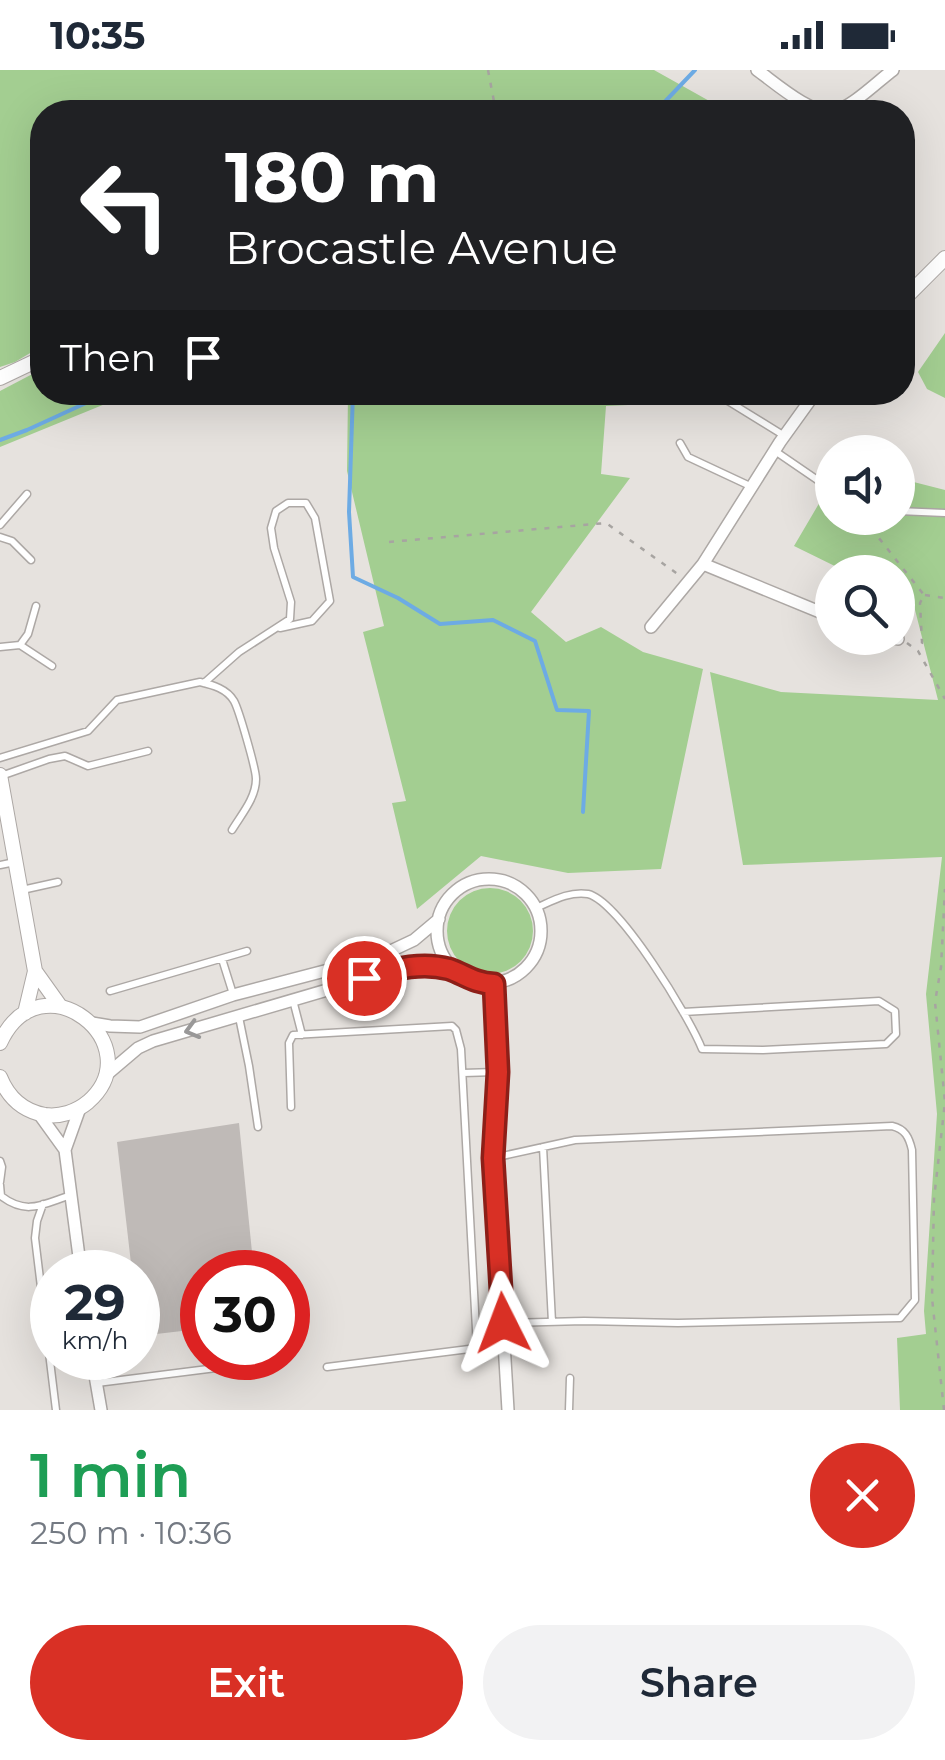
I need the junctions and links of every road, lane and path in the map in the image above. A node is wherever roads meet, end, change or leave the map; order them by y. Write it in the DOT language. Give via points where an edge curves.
graph roads {
  1 [pos="488,70"];
  2 [pos="757,70"];
  3 [pos="893,70"];
  4 [pos="494,100"];
  5 [pos="800,100"];
  6 [pos="853,100"];
  7 [pos="945,258"];
  8 [pos="915,288"];
  9 [pos="30,364"];
  10 [pos="0,378"];
  11 [pos="734,405"];
  12 [pos="807,405"];
  13 [pos="784,436"];
  14 [pos="680,443"];
  15 [pos="774,450"];
  16 [pos="815,478"];
  17 [pos="752,486"];
  18 [pos="26,494"];
  19 [pos="915,512"];
  20 [pos="945,513"];
  21 [pos="0,525"];
  22 [pos="877,535"];
  23 [pos="0,537"];
  24 [pos="389,542"];
  25 [pos="32,560"];
  26 [pos="703,564"];
  27 [pos="689,582"];
  28 [pos="924,595"];
  29 [pos="945,598"];
  30 [pos="36,606"];
  31 [pos="815,610"];
  32 [pos="280,628"];
  33 [pos="652,628"];
  34 [pos="20,644"];
  35 [pos="0,648"];
  36 [pos="916,650"];
  37 [pos="52,666"];
  38 [pos="204,683"];
  39 [pos="945,699"];
  40 [pos="148,751"];
  41 [pos="0,758"];
  42 [pos="0,776"];
  43 [pos="232,830"];
  44 [pos="16,862"];
  45 [pos="0,865"];
  46 [pos="58,882"];
  47 [pos="945,889"];
  48 [pos="21,890"];
  49 [pos="536,908"];
  50 [pos="438,919"];
  51 [pos="247,951"];
  52 [pos="222,958"];
  53 [pos="35,971"];
  54 [pos="454,971"];
  55 [pos="494,984"];
  56 [pos="110,992"];
  57 [pos="233,995"];
  58 [pos="294,1000"];
  59 [pos="60,1006"];
  60 [pos="683,1012"];
  61 [pos="25,1013"];
  62 [pos="239,1016"];
  63 [pos="92,1022"];
  64 [pos="302,1035"];
  65 [pos="0,1043"];
  66 [pos="498,1072"];
  67 [pos="462,1073"];
  68 [pos="0,1076"];
  69 [pos="105,1076"];
  70 [pos="7,1099"];
  71 [pos="80,1108"];
  72 [pos="291,1108"];
  73 [pos="39,1114"];
  74 [pos="258,1127"];
  75 [pos="543,1147"];
  76 [pos="66,1150"];
  77 [pos="493,1158"];
  78 [pos="0,1161"];
  79 [pos="0,1183"];
  80 [pos="71,1196"];
  81 [pos="43,1204"];
  82 [pos="78,1250"];
  83 [pos="552,1322"];
  84 [pos="503,1323"];
  85 [pos="478,1348"];
  86 [pos="504,1348"];
  87 [pos="328,1367"];
  88 [pos="180,1372"];
  89 [pos="570,1378"];
  90 [pos="96,1380"];
  91 [pos="96,1383"];
  92 [pos="56,1410"];
  93 [pos="101,1410"];
  94 [pos="508,1410"];
  95 [pos="569,1410"];
  96 [pos="944,1410"];
  1 -- 4 [label="path"];
  2 -- 5 [label="street"];
  3 -- 6 [label="street"];
  7 -- 8 [label="street"];
  9 -- 10 [label="street"];
  11 -- 13 [label="lane"];
  12 -- 13 [label="street"];
  13 -- 15 [label="street"];
  14 -- 17 [label="lane" via="688,456"];
  15 -- 16 [label="lane"];
  15 -- 17 [label="street"];
  17 -- 26 [label="street"];
  18 -- 21 [label="lane"];
  19 -- 20 [label="lane"];
  22 -- 28 [label="path"];
  23 -- 25 [label="lane"];
  24 -- 27 [label="path" via="606,523"];
  26 -- 27 [label="street"];
  26 -- 31 [label="street"];
  27 -- 33 [label="street"];
  28 -- 29 [label="path"];
  28 -- 36 [label="path"];
  30 -- 34 [label="lane"];
  32 -- 32 [label="lane" via="290,619 290,602 270,528 276,511 306,502 316,518 330,601 312,621"];
  32 -- 38 [label="lane"];
  34 -- 35 [label="lane"];
  34 -- 37 [label="lane"];
  36 -- 39 [label="path"];
  38 -- 41 [label="lane" via="117,700 88,731"];
  38 -- 43 [label="lane" via="234,701 256,778"];
  40 -- 42 [label="lane" via="88,766 66,756"];
  42 -- 44 [label="street"];
  44 -- 45 [label="lane"];
  44 -- 48 [label="street"];
  46 -- 48 [label="lane"];
  47 -- 96 [label="path" via="935,1002 945,1102 932,1298"];
  48 -- 53 [label="street"];
  49 -- 50 [label="street" via="517,887 490,879 463,886"];
  49 -- 55 [label="street" via="541,936 531,963"];
  49 -- 60 [label="lane" via="564,895 590,894 611,909"];
  50 -- 54 [label="street" via="440,947"];
  50 -- 57 [label="street" via="378,957"];
  51 -- 52 [label="lane"];
  52 -- 56 [label="lane"];
  52 -- 57 [label="lane"];
  53 -- 59 [label="street"];
  53 -- 61 [label="street"];
  54 -- 55 [label="street"];
  54 -- 58 [label="street" via="409,966"];
  55 -- 66 [label="street"];
  57 -- 63 [label="street" via="140,1027"];
  58 -- 62 [label="street"];
  58 -- 64 [label="lane"];
  59 -- 61 [label="street"];
  59 -- 63 [label="street"];
  60 -- 60 [label="lane" via="702,1049 886,1044 896,1034 894,1011 879,1001"];
  61 -- 65 [label="street"];
  62 -- 69 [label="street, one-way" via="153,1041"];
  62 -- 74 [label="lane"];
  63 -- 69 [label="street" via="106,1048"];
  64 -- 67 [label="lane" via="452,1026"];
  64 -- 72 [label="lane" via="289,1043"];
  66 -- 67 [label="lane"];
  66 -- 77 [label="street"];
  67 -- 85 [label="lane"];
  68 -- 70 [label="street"];
  69 -- 71 [label="street"];
  70 -- 73 [label="street"];
  71 -- 73 [label="street"];
  71 -- 76 [label="street"];
  73 -- 76 [label="street"];
  75 -- 77 [label="lane"];
  75 -- 83 [label="lane"];
  75 -- 83 [label="lane" via="575,1140 892,1126 904,1132 912,1150 914,1300 900,1318"];
  76 -- 80 [label="street"];
  77 -- 84 [label="street"];
  78 -- 79 [label="lane"];
  79 -- 81 [label="lane" via="12,1204"];
  80 -- 81 [label="lane"];
  80 -- 82 [label="street"];
  81 -- 92 [label="lane" via="35,1238"];
  83 -- 84 [label="lane"];
  84 -- 86 [label="street"];
  85 -- 86 [label="lane"];
  85 -- 87 [label="lane"];
  86 -- 94 [label="street"];
  88 -- 91 [label="lane"];
  89 -- 95 [label="lane"];
  90 -- 91 [label="street"];
  91 -- 93 [label="street"];
}
